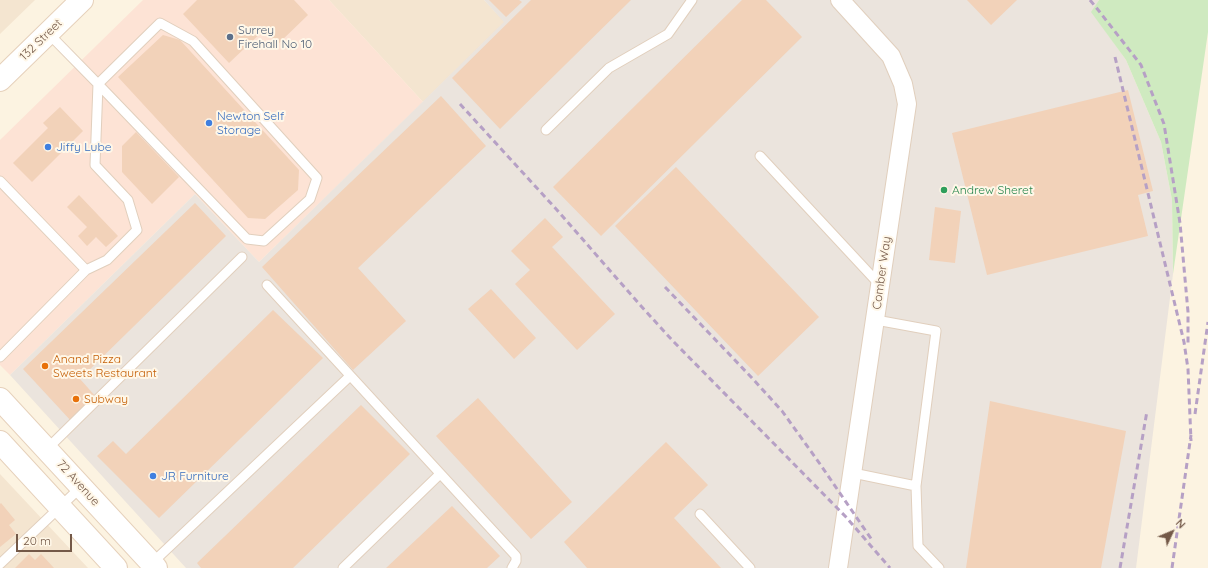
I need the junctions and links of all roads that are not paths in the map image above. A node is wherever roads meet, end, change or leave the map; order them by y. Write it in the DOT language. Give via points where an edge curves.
graph roads {
  1 [pos="82,0"];
  2 [pos="692,0"];
  3 [pos="840,0"];
  4 [pos="48,33"];
  5 [pos="0,80"];
  6 [pos="98,84"];
  7 [pos="546,130"];
  8 [pos="760,156"];
  9 [pos="0,181"];
  10 [pos="242,256"];
  11 [pos="86,270"];
  12 [pos="267,285"];
  13 [pos="880,286"];
  14 [pos="876,320"];
  15 [pos="0,357"];
  16 [pos="350,376"];
  17 [pos="0,398"];
  18 [pos="0,442"];
  19 [pos="47,449"];
  20 [pos="853,473"];
  21 [pos="440,474"];
  22 [pos="916,486"];
  23 [pos="81,487"];
  24 [pos="60,507"];
  25 [pos="700,514"];
  26 [pos="0,564"];
  27 [pos="152,566"];
  28 [pos="116,568"];
  29 [pos="344,568"];
  30 [pos="512,568"];
  31 [pos="750,568"];
  32 [pos="838,568"];
  33 [pos="939,568"];
  1 -- 4 [label="main road, 132 Street"];
  2 -- 7 [label="lane" via="668,34 609,68"];
  3 -- 13 [label="street, Comber Way" via="891,56 903,84 907,104"];
  4 -- 5 [label="main road, 132 Street"];
  4 -- 6 [label="lane"];
  6 -- 6 [label="lane" via="247,238 264,242 310,200 318,178 193,41 160,23"];
  6 -- 11 [label="lane" via="95,165 128,200 137,230 107,260"];
  8 -- 13 [label="lane"];
  9 -- 11 [label="lane"];
  10 -- 19 [label="lane"];
  11 -- 15 [label="lane"];
  12 -- 16 [label="lane"];
  13 -- 14 [label="street, Comber Way"];
  14 -- 20 [label="street, Comber Way"];
  14 -- 22 [label="lane" via="936,331"];
  16 -- 21 [label="lane"];
  16 -- 27 [label="lane"];
  17 -- 19 [label="main road, 72 Avenue"];
  18 -- 24 [label="main road"];
  19 -- 23 [label="main road, 72 Avenue"];
  20 -- 22 [label="lane"];
  20 -- 32 [label="street, Comber Way"];
  21 -- 29 [label="lane"];
  21 -- 30 [label="lane" via="516,556"];
  22 -- 33 [label="lane" via="918,546"];
  23 -- 24 [label="lane"];
  23 -- 27 [label="main road, 72 Avenue"];
  24 -- 26 [label="lane"];
  24 -- 28 [label="main road"];
  25 -- 31 [label="lane"];
}
